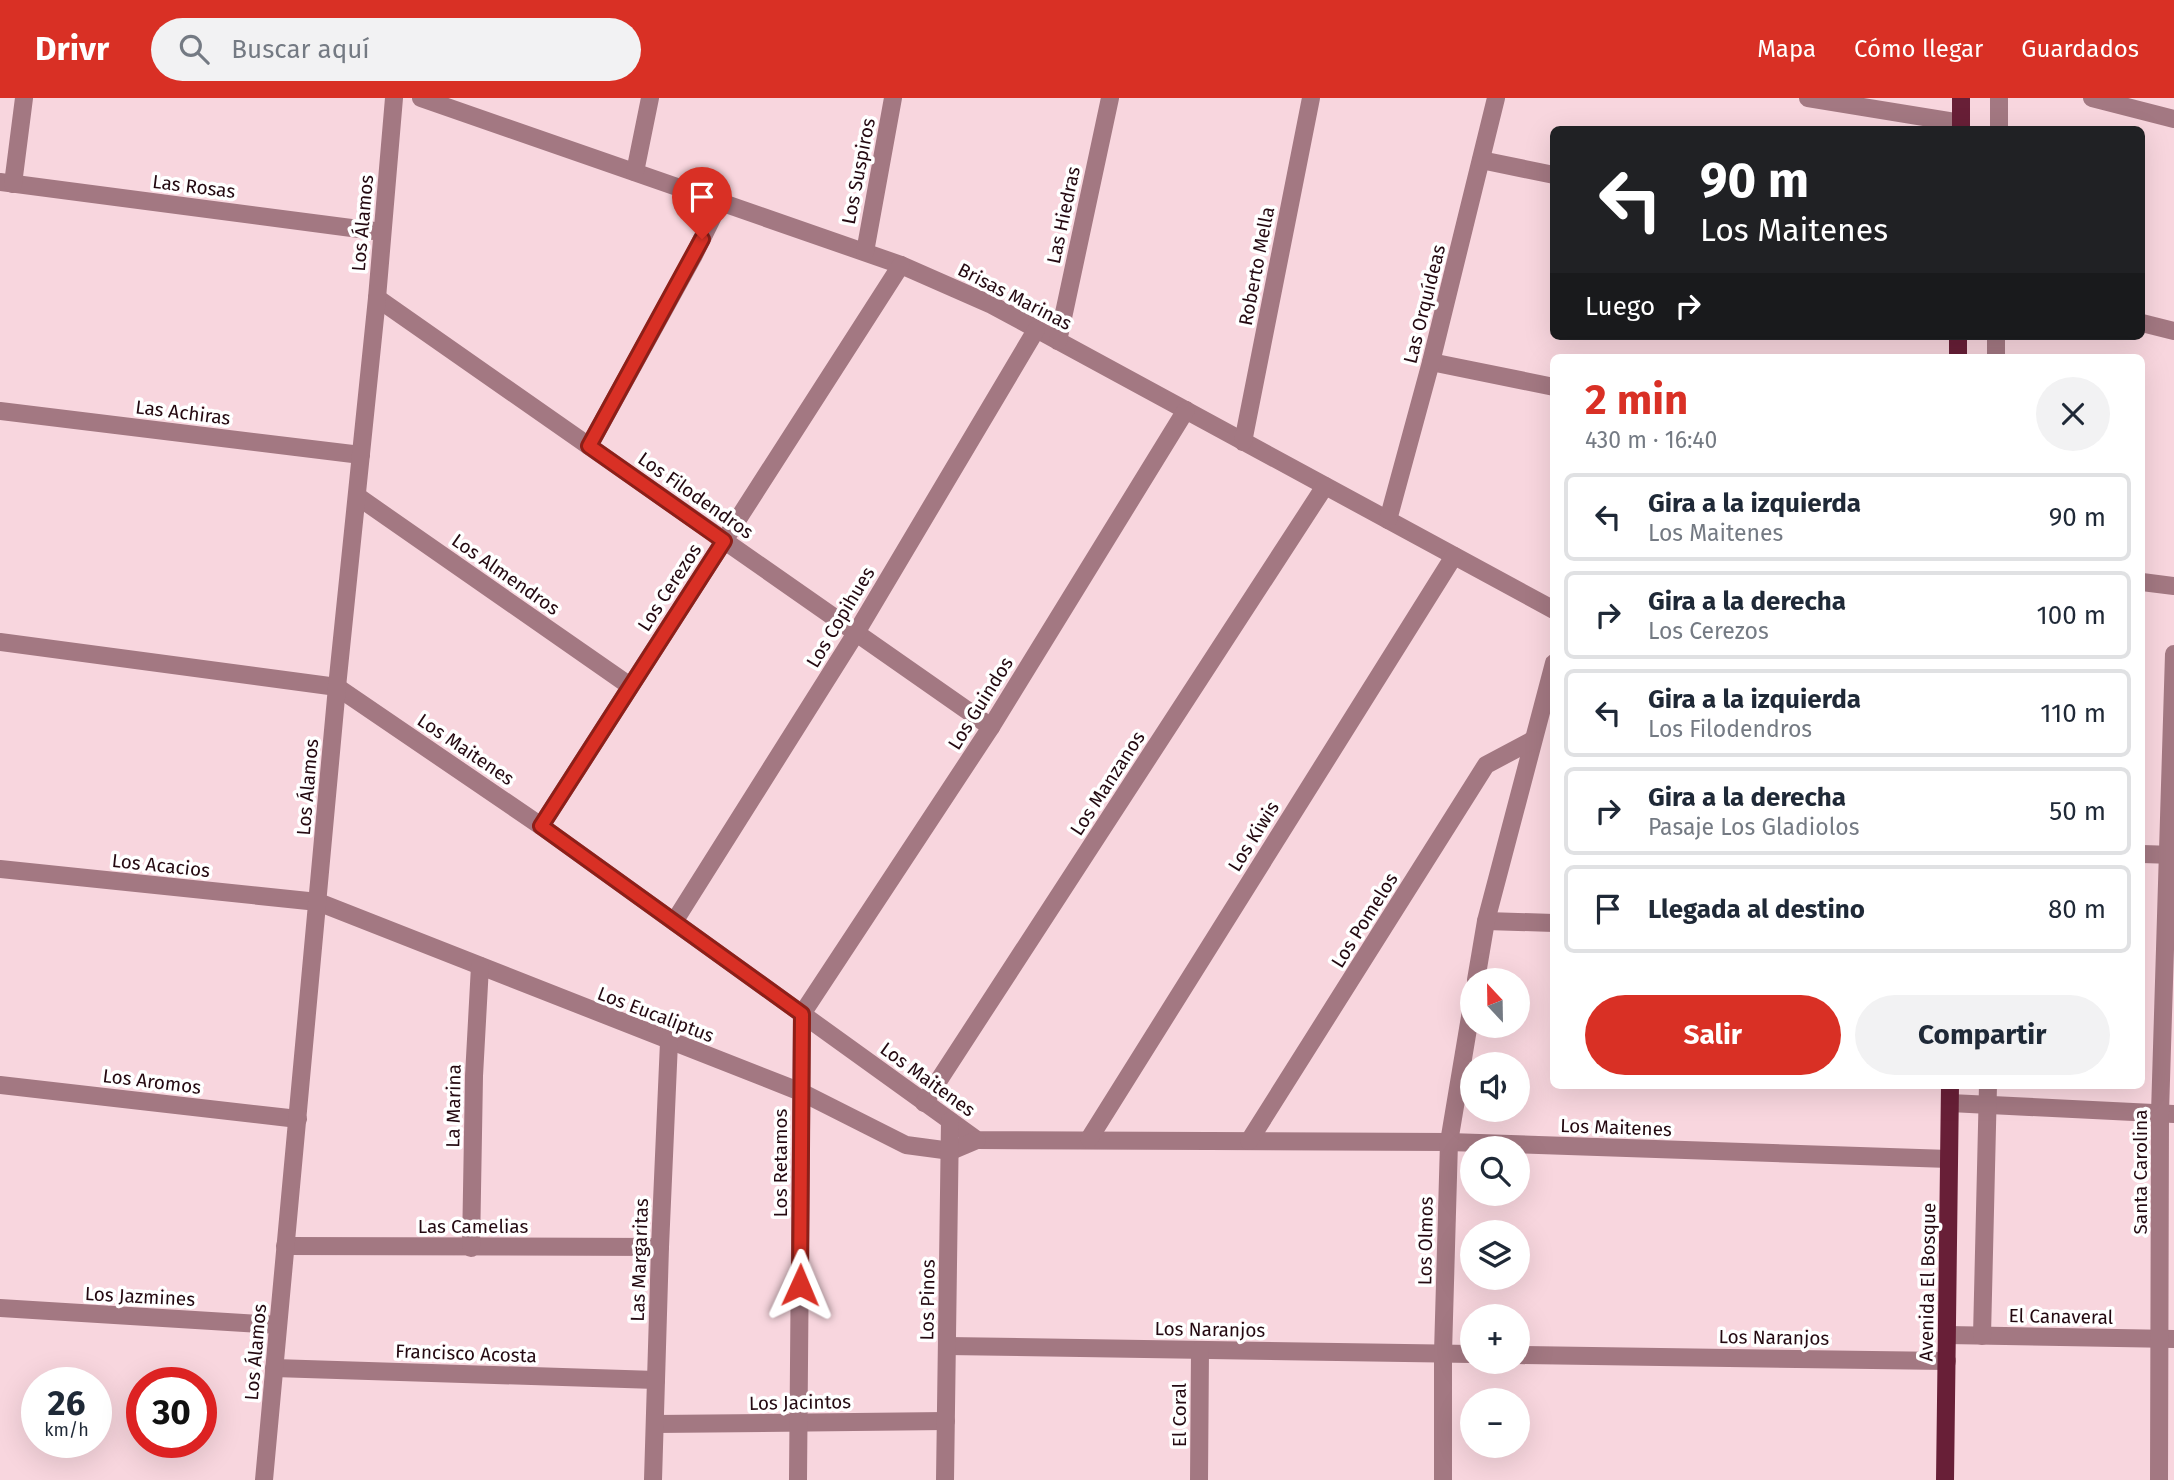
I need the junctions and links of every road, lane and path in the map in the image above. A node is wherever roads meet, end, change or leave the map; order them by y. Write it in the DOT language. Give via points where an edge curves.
graph roads {
  1 [pos="24,98"];
  2 [pos="394,98"];
  3 [pos="421,98"];
  4 [pos="650,98"];
  5 [pos="894,98"];
  6 [pos="1110,98"];
  7 [pos="1311,98"];
  8 [pos="1496,98"];
  9 [pos="1808,98"];
  10 [pos="1961,98"];
  11 [pos="2000,98"];
  12 [pos="2092,98"];
  13 [pos="2174,119"];
  14 [pos="1961,126"];
  15 [pos="1999,126"];
  16 [pos="1481,160"];
  17 [pos="635,172"];
  18 [pos="1550,174"];
  19 [pos="6,183"];
  20 [pos="720,202"];
  21 [pos="382,232"];
  22 [pos="865,252"];
  23 [pos="901,265"];
  24 [pos="377,298"];
  25 [pos="2145,324"];
  26 [pos="1036,330"];
  27 [pos="2174,331"];
  28 [pos="1058,341"];
  29 [pos="1432,362"];
  30 [pos="1550,386"];
  31 [pos="1186,410"];
  32 [pos="0,411"];
  33 [pos="1243,442"];
  34 [pos="589,446"];
  35 [pos="361,455"];
  36 [pos="1325,486"];
  37 [pos="357,496"];
  38 [pos="1388,520"];
  39 [pos="724,541"];
  40 [pos="1454,556"];
  41 [pos="2145,582"];
  42 [pos="2174,586"];
  43 [pos="1550,608"];
  44 [pos="856,633"];
  45 [pos="0,642"];
  46 [pos="2174,654"];
  47 [pos="1550,677"];
  48 [pos="630,686"];
  49 [pos="337,687"];
  50 [pos="990,727"];
  51 [pos="1532,740"];
  52 [pos="541,826"];
  53 [pos="2145,854"];
  54 [pos="2171,854"];
  55 [pos="0,869"];
  56 [pos="318,902"];
  57 [pos="1486,921"];
  58 [pos="674,922"];
  59 [pos="1550,923"];
  60 [pos="480,966"];
  61 [pos="1478,968"];
  62 [pos="2170,979"];
  63 [pos="802,1014"];
  64 [pos="1466,1038"];
  65 [pos="669,1042"];
  66 [pos="0,1085"];
  67 [pos="1988,1089"];
  68 [pos="802,1092"];
  69 [pos="1950,1094"];
  70 [pos="924,1103"];
  71 [pos="1987,1104"];
  72 [pos="2167,1113"];
  73 [pos="298,1119"];
  74 [pos="950,1121"];
  75 [pos="1088,1139"];
  76 [pos="977,1140"];
  77 [pos="1249,1141"];
  78 [pos="1448,1142"];
  79 [pos="951,1151"];
  80 [pos="1949,1159"];
  81 [pos="285,1246"];
  82 [pos="660,1247"];
  83 [pos="471,1248"];
  84 [pos="0,1308"];
  85 [pos="278,1325"];
  86 [pos="1947,1335"];
  87 [pos="1982,1336"];
  88 [pos="2168,1339"];
  89 [pos="947,1346"];
  90 [pos="1200,1350"];
  91 [pos="1443,1353"];
  92 [pos="1460,1354"];
  93 [pos="1530,1354"];
  94 [pos="1947,1361"];
  95 [pos="274,1368"];
  96 [pos="656,1380"];
  97 [pos="946,1421"];
  98 [pos="799,1423"];
  99 [pos="655,1424"];
  100 [pos="264,1480"];
  101 [pos="653,1480"];
  102 [pos="798,1480"];
  103 [pos="945,1480"];
  104 [pos="1199,1480"];
  105 [pos="1443,1480"];
  106 [pos="1945,1480"];
  107 [pos="2159,1480"];
  1 -- 19 [label="street"];
  2 -- 21 [label="street, Los Álamos"];
  3 -- 17 [label="street, Brisas Marinas"];
  4 -- 17 [label="street"];
  5 -- 22 [label="street, Los Suspiros"];
  6 -- 28 [label="street, Las Hiedras"];
  7 -- 33 [label="street, Roberto Mella"];
  8 -- 16 [label="street, Las Orquídeas"];
  9 -- 14 [label="street"];
  10 -- 14 [label="main road"];
  11 -- 15 [label="street"];
  12 -- 13 [label="street"];
  16 -- 18 [label="street"];
  16 -- 29 [label="street, Las Orquídeas"];
  17 -- 20 [label="street, Brisas Marinas"];
  19 -- 21 [label="street, Las Rosas"];
  20 -- 22 [label="street, Brisas Marinas"];
  20 -- 34 [label="street"];
  21 -- 24 [label="street, Los Álamos"];
  22 -- 23 [label="street, Brisas Marinas"];
  23 -- 26 [label="street, Brisas Marinas"];
  23 -- 39 [label="street, Los Cerezos"];
  24 -- 34 [label="street, Los Filodendros"];
  24 -- 35 [label="street, Los Álamos"];
  25 -- 27 [label="street"];
  26 -- 28 [label="street, Brisas Marinas"];
  26 -- 44 [label="street, Los Copihues"];
  28 -- 31 [label="street, Brisas Marinas"];
  29 -- 30 [label="street"];
  29 -- 38 [label="street, Las Orquídeas"];
  31 -- 33 [label="street, Brisas Marinas"];
  31 -- 50 [label="street, Los Guindos"];
  32 -- 35 [label="street, Las Achiras"];
  33 -- 36 [label="street, Brisas Marinas"];
  34 -- 39 [label="street, Los Filodendros"];
  35 -- 37 [label="street, Los Álamos"];
  36 -- 38 [label="street, Brisas Marinas"];
  36 -- 70 [label="street, Los Manzanos"];
  37 -- 48 [label="street, Los Almendros"];
  37 -- 49 [label="street, Los Álamos"];
  38 -- 40 [label="street, Brisas Marinas"];
  39 -- 44 [label="street, Los Filodendros"];
  39 -- 48 [label="street, Los Cerezos"];
  40 -- 43 [label="street, Brisas Marinas"];
  40 -- 75 [label="street, Los Kiwis"];
  41 -- 42 [label="street"];
  44 -- 50 [label="street, Los Filodendros"];
  44 -- 58 [label="street, Los Copihues"];
  45 -- 49 [label="street, Los Maitenes"];
  46 -- 54 [label="street, Santa Carolina"];
  47 -- 51 [label="street"];
  48 -- 52 [label="street, Los Cerezos"];
  49 -- 52 [label="street, Los Maitenes"];
  49 -- 56 [label="street, Los Álamos"];
  50 -- 63 [label="street, Los Guindos"];
  51 -- 57 [label="street"];
  51 -- 77 [label="street, Los Pomelos" via="1486,765"];
  52 -- 58 [label="street, Los Maitenes"];
  53 -- 54 [label="street"];
  54 -- 62 [label="street, Santa Carolina"];
  55 -- 56 [label="street, Los Acacios"];
  56 -- 60 [label="street, Los Eucaliptus"];
  56 -- 73 [label="street, Los Álamos"];
  57 -- 59 [label="street"];
  57 -- 61 [label="street"];
  58 -- 63 [label="street, Los Maitenes"];
  60 -- 65 [label="street, Los Eucaliptus"];
  60 -- 83 [label="street, La Marina"];
  62 -- 72 [label="street, Santa Carolina"];
  63 -- 68 [label="street, Los Retamos"];
  63 -- 70 [label="street, Los Maitenes"];
  64 -- 78 [label="street, Los Olmos"];
  65 -- 68 [label="street, Los Eucaliptus"];
  65 -- 82 [label="street, Las Margaritas"];
  66 -- 73 [label="street, Los Aromos"];
  67 -- 71 [label="street"];
  68 -- 79 [label="street, Los Eucaliptus" via="906,1145"];
  68 -- 98 [label="street, Los Retamos"];
  69 -- 71 [label="street"];
  69 -- 80 [label="main road, Avenida El Bosque"];
  70 -- 74 [label="street, Los Maitenes"];
  71 -- 72 [label="street"];
  71 -- 87 [label="street"];
  72 -- 88 [label="street, Santa Carolina"];
  73 -- 81 [label="street, Los Álamos"];
  74 -- 76 [label="street, Los Maitenes"];
  74 -- 79 [label="street, Los Pinos"];
  75 -- 76 [label="street, Los Maitenes"];
  75 -- 77 [label="street, Los Maitenes"];
  76 -- 79 [label="street"];
  77 -- 78 [label="street, Los Maitenes"];
  78 -- 80 [label="street, Los Maitenes"];
  78 -- 91 [label="street, Los Olmos"];
  79 -- 89 [label="street, Los Pinos"];
  80 -- 86 [label="main road, Avenida El Bosque"];
  81 -- 83 [label="street, Las Camelias"];
  81 -- 85 [label="street, Los Álamos"];
  82 -- 83 [label="street, Las Camelias"];
  82 -- 96 [label="street, Las Margaritas"];
  84 -- 85 [label="street, Los Jazmines"];
  85 -- 95 [label="street, Los Álamos"];
  86 -- 87 [label="street, El Canaveral"];
  86 -- 94 [label="main road, Avenida El Bosque"];
  87 -- 88 [label="street, El Canaveral"];
  88 -- 107 [label="street, Santa Carolina"];
  89 -- 90 [label="street, Los Naranjos"];
  89 -- 97 [label="street, Los Pinos"];
  90 -- 91 [label="street, Los Naranjos"];
  90 -- 104 [label="street, El Coral"];
  91 -- 92 [label="street, Los Naranjos"];
  91 -- 105 [label="street, Los Olmos"];
  93 -- 94 [label="street, Los Naranjos"];
  94 -- 106 [label="main road, Avenida El Bosque"];
  95 -- 96 [label="street, Francisco Acosta"];
  95 -- 100 [label="street, Los Álamos"];
  96 -- 99 [label="street, Las Margaritas"];
  97 -- 98 [label="street, Los Jacintos"];
  97 -- 103 [label="street, Los Pinos"];
  98 -- 99 [label="street, Los Jacintos"];
  98 -- 102 [label="street, Los Retamos"];
  99 -- 101 [label="street, Las Margaritas"];
}
